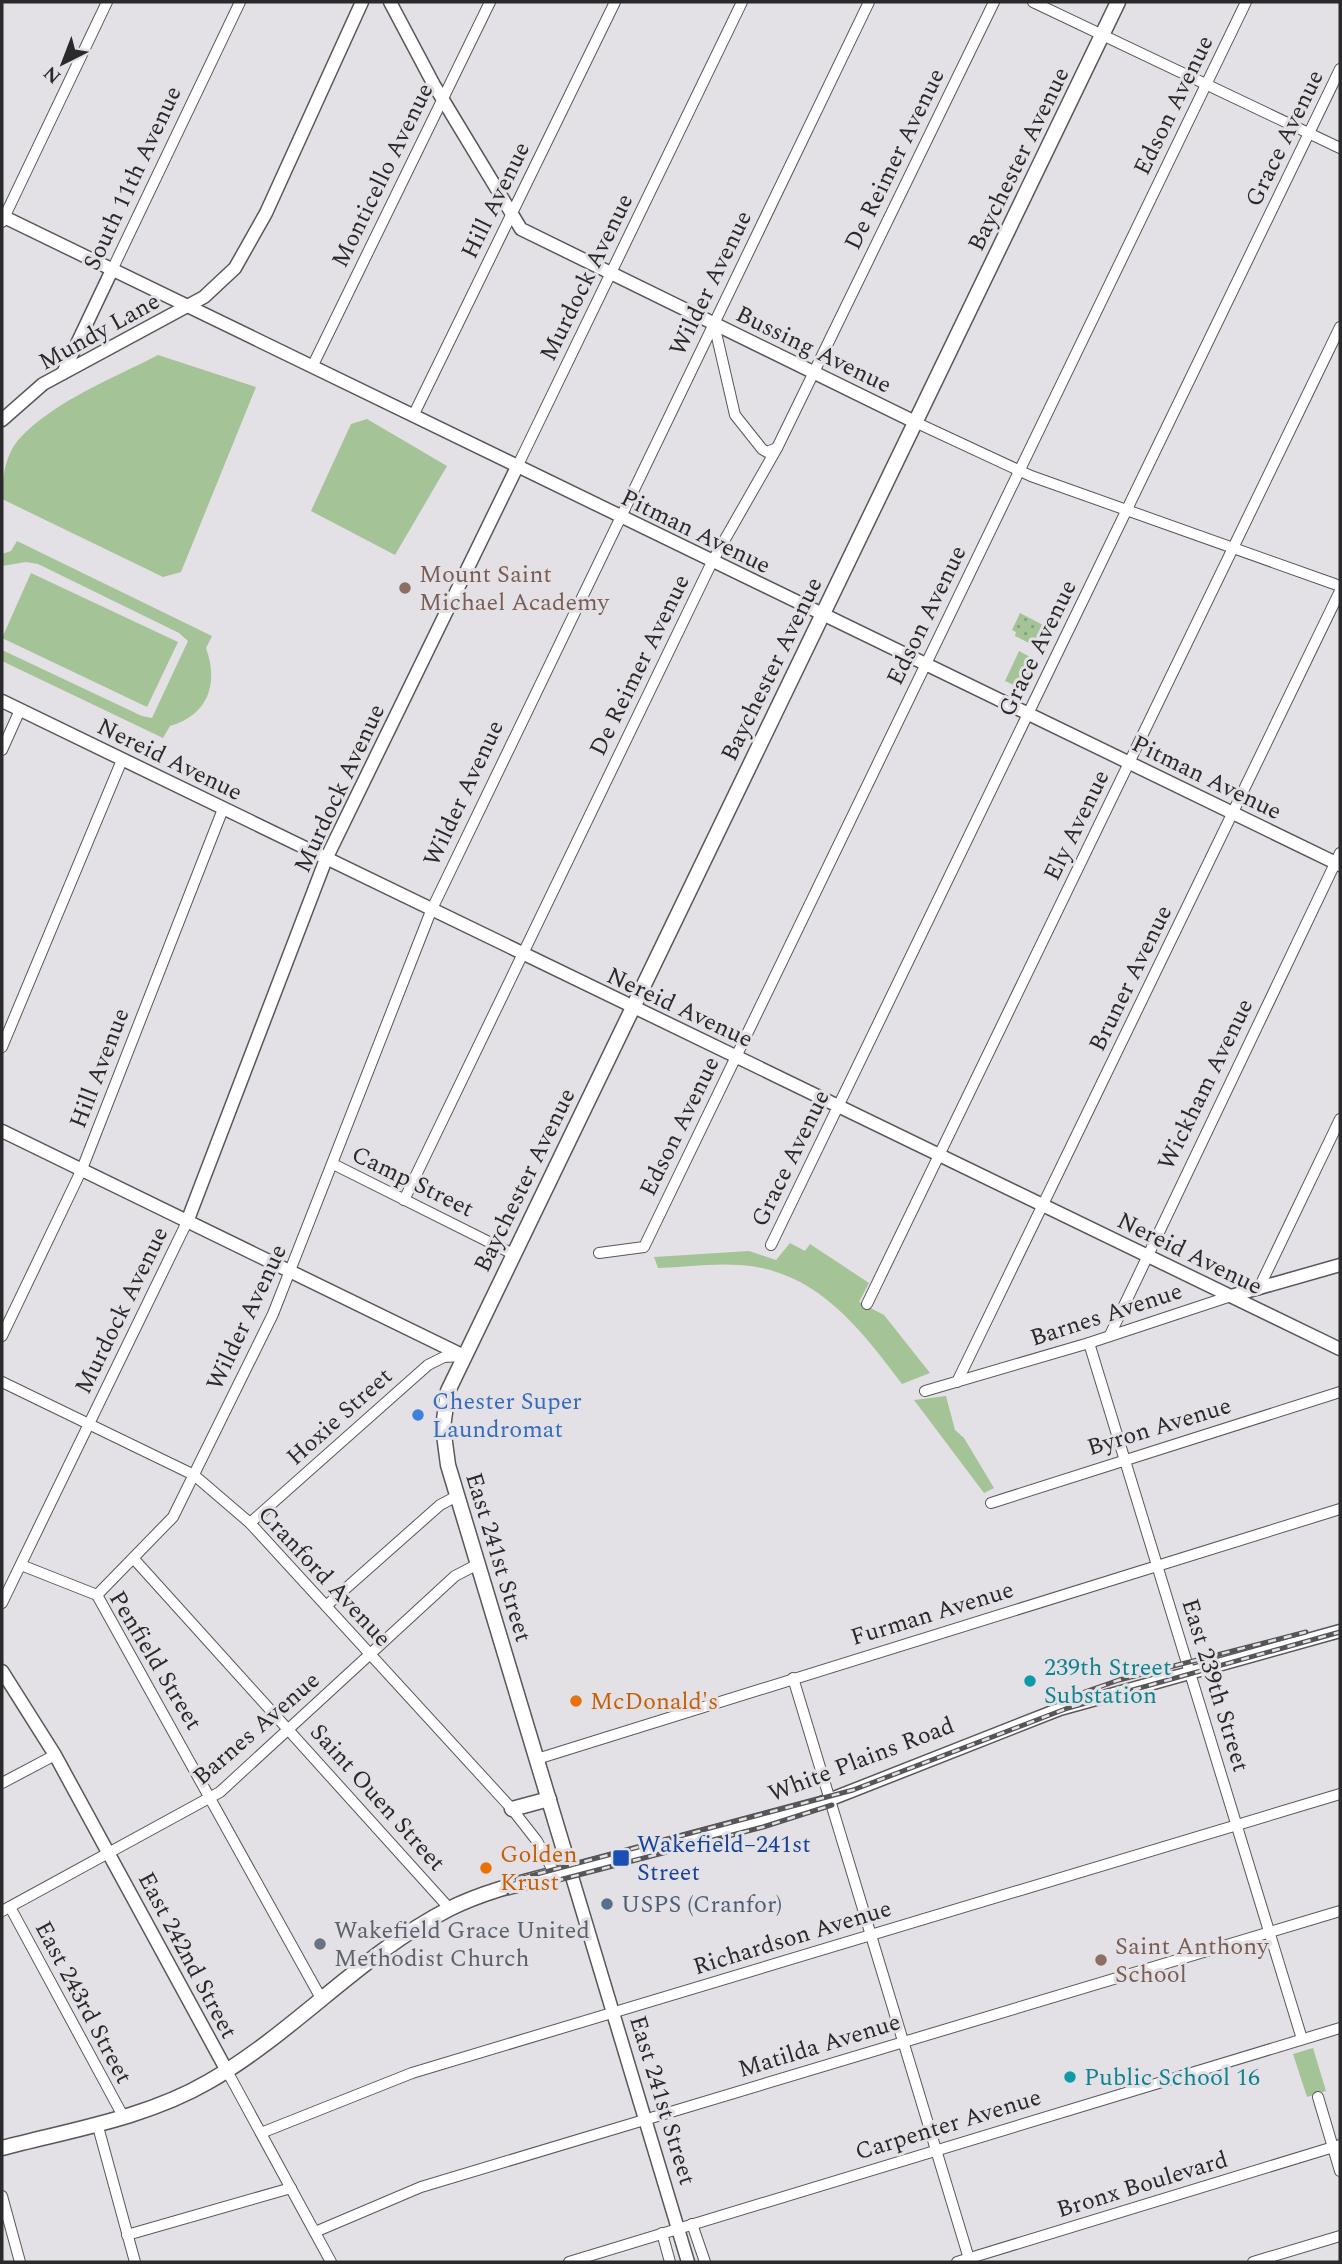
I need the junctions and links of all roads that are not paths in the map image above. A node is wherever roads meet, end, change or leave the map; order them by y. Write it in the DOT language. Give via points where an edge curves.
graph roads {
  1 [pos="107,2"];
  2 [pos="240,2"];
  3 [pos="362,2"];
  4 [pos="390,2"];
  5 [pos="490,2"];
  6 [pos="615,2"];
  7 [pos="742,2"];
  8 [pos="869,2"];
  9 [pos="994,2"];
  10 [pos="1033,2"];
  11 [pos="1118,2"];
  12 [pos="1246,2"];
  13 [pos="1103,35"];
  14 [pos="1340,69"];
  15 [pos="1206,83"];
  16 [pos="443,99"];
  17 [pos="1309,133"];
  18 [pos="1340,148"];
  19 [pos="513,216"];
  20 [pos="3,219"];
  21 [pos="112,270"];
  22 [pos="611,273"];
  23 [pos="185,307"];
  24 [pos="714,323"];
  25 [pos="1340,327"];
  26 [pos="312,368"];
  27 [pos="814,371"];
  28 [pos="63,373"];
  29 [pos="413,416"];
  30 [pos="2,420"];
  31 [pos="915,422"];
  32 [pos="777,448"];
  33 [pos="517,467"];
  34 [pos="1019,470"];
  35 [pos="1126,511"];
  36 [pos="620,517"];
  37 [pos="1234,547"];
  38 [pos="712,562"];
  39 [pos="1340,586"];
  40 [pos="1340,591"];
  41 [pos="822,616"];
  42 [pos="925,666"];
  43 [pos="2,701"];
  44 [pos="20,710"];
  45 [pos="1028,716"];
  46 [pos="2,750"];
  47 [pos="122,760"];
  48 [pos="1129,763"];
  49 [pos="223,808"];
  50 [pos="1233,814"];
  51 [pos="326,859"];
  52 [pos="1339,860"];
  53 [pos="431,911"];
  54 [pos="522,955"];
  55 [pos="632,1009"];
  56 [pos="2,1047"];
  57 [pos="735,1057"];
  58 [pos="839,1107"];
  59 [pos="1340,1119"];
  60 [pos="2,1130"];
  61 [pos="940,1156"];
  62 [pos="332,1164"];
  63 [pos="82,1169"];
  64 [pos="404,1200"];
  65 [pos="1042,1205"];
  66 [pos="187,1222"];
  67 [pos="771,1245"];
  68 [pos="599,1253"];
  69 [pos="513,1254"];
  70 [pos="1146,1255"];
  71 [pos="1340,1265"];
  72 [pos="292,1272"];
  73 [pos="1258,1290"];
  74 [pos="1231,1296"];
  75 [pos="867,1304"];
  76 [pos="1110,1335"];
  77 [pos="2,1336"];
  78 [pos="1089,1343"];
  79 [pos="1340,1349"];
  80 [pos="464,1356"];
  81 [pos="2,1382"];
  82 [pos="957,1382"];
  83 [pos="925,1391"];
  84 [pos="1340,1392"];
  85 [pos="89,1424"];
  86 [pos="1125,1459"];
  87 [pos="194,1475"];
  88 [pos="457,1496"];
  89 [pos="990,1503"];
  90 [pos="1340,1509"];
  91 [pos="250,1523"];
  92 [pos="134,1559"];
  93 [pos="478,1564"];
  94 [pos="21,1565"];
  95 [pos="1157,1566"];
  96 [pos="97,1595"];
  97 [pos="2,1604"];
  98 [pos="326,1606"];
  99 [pos="1340,1631"];
  100 [pos="370,1655"];
  101 [pos="2,1671"];
  102 [pos="1189,1672"];
  103 [pos="793,1678"];
  104 [pos="288,1730"];
  105 [pos="55,1755"];
  106 [pos="537,1759"];
  107 [pos="2,1783"];
  108 [pos="1340,1794"];
  109 [pos="212,1798"];
  110 [pos="549,1799"];
  111 [pos="831,1799"];
  112 [pos="512,1809"];
  113 [pos="1237,1825"];
  114 [pos="110,1853"];
  115 [pos="570,1870"];
  116 [pos="555,1874"];
  117 [pos="6,1909"];
  118 [pos="450,1909"];
  119 [pos="1340,1911"];
  120 [pos="1269,1933"];
  121 [pos="870,1935"];
  122 [pos="322,2000"];
  123 [pos="613,2014"];
  124 [pos="1340,2028"];
  125 [pos="1302,2039"];
  126 [pos="903,2042"];
  127 [pos="227,2071"];
  128 [pos="1318,2097"];
  129 [pos="122,2116"];
  130 [pos="646,2121"];
  131 [pos="97,2123"];
  132 [pos="261,2133"];
  133 [pos="1337,2146"];
  134 [pos="2,2148"];
  135 [pos="936,2150"];
  136 [pos="1340,2171"];
  137 [pos="291,2188"];
  138 [pos="2,2196"];
  139 [pos="692,2224"];
  140 [pos="677,2228"];
  141 [pos="315,2232"];
  142 [pos="662,2233"];
  143 [pos="127,2235"];
  144 [pos="1340,2236"];
  145 [pos="969,2260"];
  146 [pos="20,2262"];
  147 [pos="135,2262"];
  148 [pos="331,2262"];
  149 [pos="569,2262"];
  150 [pos="670,2262"];
  151 [pos="688,2262"];
  152 [pos="705,2262"];
  153 [pos="957,2262"];
  154 [pos="1253,2262"];
  1 -- 20 [label="street"];
  2 -- 21 [label="street, South 11th Avenue"];
  3 -- 23 [label="street, Mundy Lane" via="247,249 214,289"];
  4 -- 16 [label="street, Bussing Avenue"];
  5 -- 16 [label="street, Monticello Avenue"];
  6 -- 19 [label="street, Hill Avenue"];
  7 -- 22 [label="street, Murdock Avenue"];
  8 -- 24 [label="street, Wilder Avenue"];
  9 -- 27 [label="street, De Reimer Avenue"];
  10 -- 13 [label="street"];
  11 -- 13 [label="main road, Baychester Avenue"];
  12 -- 15 [label="street, Edson Avenue"];
  13 -- 15 [label="street"];
  13 -- 31 [label="main road, Baychester Avenue"];
  14 -- 17 [label="street, Grace Avenue"];
  15 -- 17 [label="street"];
  15 -- 34 [label="street, Edson Avenue"];
  16 -- 19 [label="street, Bussing Avenue"];
  16 -- 26 [label="street, Monticello Avenue"];
  17 -- 18 [label="street"];
  17 -- 35 [label="street, Grace Avenue"];
  19 -- 22 [label="street, Bussing Avenue" via="521,229"];
  19 -- 29 [label="street, Hill Avenue"];
  20 -- 21 [label="street, Pitman Avenue"];
  21 -- 23 [label="street, Pitman Avenue"];
  21 -- 28 [label="street, South 11th Avenue"];
  22 -- 24 [label="street, Bussing Avenue"];
  22 -- 33 [label="street, Murdock Avenue"];
  23 -- 26 [label="street, Pitman Avenue"];
  23 -- 28 [label="street, Mundy Lane"];
  24 -- 27 [label="street, Bussing Avenue"];
  24 -- 32 [label="street" via="735,415 762,449"];
  24 -- 36 [label="street, Wilder Avenue"];
  25 -- 37 [label="street, Ely Avenue"];
  26 -- 29 [label="street, Pitman Avenue"];
  27 -- 31 [label="street, Bussing Avenue"];
  27 -- 32 [label="street, De Reimer Avenue"];
  28 -- 30 [label="street, Mundy Lane" via="13,407"];
  29 -- 33 [label="street, Pitman Avenue"];
  31 -- 34 [label="street, Bussing Avenue"];
  31 -- 41 [label="main road, Baychester Avenue"];
  32 -- 38 [label="street, De Reimer Avenue"];
  33 -- 36 [label="street, Pitman Avenue"];
  33 -- 51 [label="street, Murdock Avenue"];
  34 -- 35 [label="street, Bussing Avenue"];
  34 -- 42 [label="street, Edson Avenue"];
  35 -- 37 [label="street, Bussing Avenue"];
  35 -- 45 [label="street, Grace Avenue"];
  36 -- 38 [label="street, Pitman Avenue"];
  36 -- 53 [label="street, Wilder Avenue"];
  37 -- 39 [label="street, Bussing Avenue"];
  37 -- 48 [label="street, Ely Avenue"];
  38 -- 41 [label="street, Pitman Avenue"];
  38 -- 54 [label="street, De Reimer Avenue"];
  40 -- 50 [label="street, Bruner Avenue"];
  41 -- 42 [label="street, Pitman Avenue"];
  41 -- 55 [label="main road, Baychester Avenue"];
  42 -- 45 [label="street, Pitman Avenue"];
  42 -- 57 [label="street, Edson Avenue"];
  43 -- 44 [label="street, Nereid Avenue"];
  44 -- 46 [label="street"];
  44 -- 47 [label="street, Nereid Avenue"];
  45 -- 48 [label="street, Pitman Avenue"];
  45 -- 58 [label="street, Grace Avenue"];
  47 -- 49 [label="street, Nereid Avenue"];
  47 -- 56 [label="street"];
  48 -- 50 [label="street, Pitman Avenue"];
  48 -- 61 [label="street, Ely Avenue"];
  49 -- 51 [label="street, Nereid Avenue"];
  49 -- 63 [label="street, Hill Avenue"];
  50 -- 52 [label="street, Pitman Avenue"];
  50 -- 65 [label="street, Bruner Avenue"];
  51 -- 53 [label="street, Nereid Avenue"];
  51 -- 66 [label="street, Murdock Avenue"];
  52 -- 70 [label="street, Wickham Avenue"];
  53 -- 54 [label="street, Nereid Avenue"];
  53 -- 62 [label="street, Wilder Avenue"];
  54 -- 55 [label="street, Nereid Avenue"];
  54 -- 64 [label="street, De Reimer Avenue"];
  55 -- 57 [label="street, Nereid Avenue"];
  55 -- 69 [label="main road, Baychester Avenue"];
  57 -- 58 [label="street, Nereid Avenue"];
  57 -- 68 [label="street, Edson Avenue" via="644,1247"];
  58 -- 61 [label="street, Nereid Avenue"];
  58 -- 67 [label="street, Grace Avenue"];
  59 -- 73 [label="street"];
  60 -- 63 [label="street"];
  61 -- 65 [label="street, Nereid Avenue"];
  61 -- 75 [label="street, Ely Avenue"];
  62 -- 64 [label="street, Camp Street"];
  62 -- 72 [label="street, Wilder Avenue"];
  63 -- 66 [label="street"];
  63 -- 77 [label="street, Hill Avenue"];
  64 -- 69 [label="street, Camp Street"];
  65 -- 70 [label="street, Nereid Avenue"];
  65 -- 82 [label="street, Bruner Avenue"];
  66 -- 72 [label="street"];
  66 -- 85 [label="street, Murdock Avenue"];
  69 -- 80 [label="main road, Baychester Avenue"];
  70 -- 74 [label="street, Nereid Avenue"];
  70 -- 76 [label="street, Wickham Avenue"];
  71 -- 73 [label="street, Barnes Avenue"];
  72 -- 80 [label="street"];
  72 -- 87 [label="street, Wilder Avenue"];
  73 -- 74 [label="street, Barnes Avenue"];
  74 -- 76 [label="street, Barnes Avenue"];
  74 -- 79 [label="street, Nereid Avenue"];
  76 -- 78 [label="street, Barnes Avenue"];
  78 -- 82 [label="street, Barnes Avenue"];
  78 -- 86 [label="street, East 239th Street"];
  80 -- 88 [label="main road, East 241st Street" via="448,1391 443,1427 445,1456"];
  80 -- 91 [label="street, Hoxie Street" via="444,1357 428,1365"];
  81 -- 85 [label="street, Cranford Avenue"];
  82 -- 83 [label="street, Barnes Avenue"];
  84 -- 86 [label="street, Byron Avenue"];
  85 -- 87 [label="street, Cranford Avenue"];
  85 -- 94 [label="street, Murdock Avenue"];
  86 -- 89 [label="street, Byron Avenue"];
  86 -- 95 [label="street, East 239th Street"];
  87 -- 91 [label="street, Cranford Avenue"];
  87 -- 92 [label="street, Wilder Avenue" via="173,1517"];
  88 -- 93 [label="main road, East 241st Street"];
  88 -- 98 [label="street" via="440,1504"];
  90 -- 95 [label="street, Furman Avenue"];
  91 -- 98 [label="street, Cranford Avenue"];
  92 -- 96 [label="street, Wilder Avenue"];
  92 -- 104 [label="street, Saint Ouen Street"];
  93 -- 100 [label="street, Barnes Avenue" via="458,1574"];
  93 -- 106 [label="main road, East 241st Street"];
  94 -- 96 [label="street, Penfield Street"];
  94 -- 97 [label="street, Murdock Avenue"];
  95 -- 102 [label="street, East 239th Street"];
  95 -- 103 [label="street, Furman Avenue"];
  96 -- 109 [label="street, Penfield Street"];
  98 -- 100 [label="street, Cranford Avenue"];
  99 -- 102 [label="street, White Plains Road"];
  100 -- 104 [label="street, Barnes Avenue"];
  100 -- 112 [label="street, Cranford Avenue"];
  101 -- 105 [label="street, East 242nd Street"];
  102 -- 111 [label="street, White Plains Road" via="1026,1721"];
  102 -- 113 [label="street, East 239th Street"];
  103 -- 106 [label="street, Furman Avenue"];
  103 -- 111 [label="street"];
  104 -- 109 [label="street, Barnes Avenue"];
  104 -- 118 [label="street, Saint Ouen Street"];
  105 -- 107 [label="street"];
  105 -- 114 [label="street, East 242nd Street"];
  106 -- 110 [label="main road, East 241st Street"];
  108 -- 113 [label="street, Richardson Avenue"];
  109 -- 114 [label="street, Barnes Avenue"];
  109 -- 122 [label="street, Penfield Street"];
  110 -- 112 [label="main road"];
  110 -- 115 [label="main road, East 241st Street"];
  111 -- 115 [label="street, White Plains Road"];
  111 -- 121 [label="street"];
  112 -- 116 [label="street, Cranford Avenue"];
  113 -- 120 [label="street, East 239th Street"];
  113 -- 121 [label="street, Richardson Avenue"];
  114 -- 117 [label="street, Barnes Avenue"];
  114 -- 127 [label="street, East 242nd Street"];
  115 -- 116 [label="main road, White Plains Road"];
  115 -- 123 [label="street, East 241st Street"];
  116 -- 118 [label="main road, White Plains Road"];
  117 -- 129 [label="street, East 243rd Street"];
  118 -- 122 [label="main road, White Plains Road"];
  119 -- 120 [label="street, Matilda Avenue"];
  120 -- 125 [label="street, East 239th Street"];
  120 -- 126 [label="street, Matilda Avenue"];
  121 -- 123 [label="street, Richardson Avenue"];
  121 -- 126 [label="street"];
  122 -- 127 [label="main road, White Plains Road"];
  123 -- 130 [label="street, East 241st Street"];
  123 -- 132 [label="street, Richardson Avenue" via="412,2073"];
  124 -- 125 [label="street, Carpenter Avenue"];
  125 -- 135 [label="street, Carpenter Avenue"];
  126 -- 130 [label="street, Matilda Avenue"];
  126 -- 135 [label="street"];
  127 -- 129 [label="main road, White Plains Road" via="174,2099"];
  127 -- 132 [label="street, East 242nd Street"];
  128 -- 133 [label="street"];
  129 -- 131 [label="main road, White Plains Road"];
  130 -- 140 [label="street, East 241st Street"];
  130 -- 141 [label="street, Matilda Avenue" via="421,2186"];
  131 -- 134 [label="main road, White Plains Road"];
  131 -- 143 [label="street"];
  132 -- 137 [label="street, East 242nd Street"];
  133 -- 136 [label="street"];
  133 -- 145 [label="street, Bronx Boulevard"];
  135 -- 139 [label="street, Carpenter Avenue"];
  135 -- 145 [label="street"];
  137 -- 141 [label="street, East 242nd Street"];
  137 -- 143 [label="street"];
  138 -- 146 [label="street"];
  139 -- 140 [label="street, Carpenter Avenue"];
  139 -- 152 [label="street"];
  140 -- 142 [label="street, Carpenter Avenue"];
  140 -- 151 [label="street, East 241st Street"];
  141 -- 148 [label="street, East 242nd Street"];
  142 -- 149 [label="street, Carpenter Avenue"];
  142 -- 150 [label="street"];
  143 -- 147 [label="street"];
  144 -- 154 [label="street"];
  145 -- 153 [label="street, Bronx Boulevard"];
}
